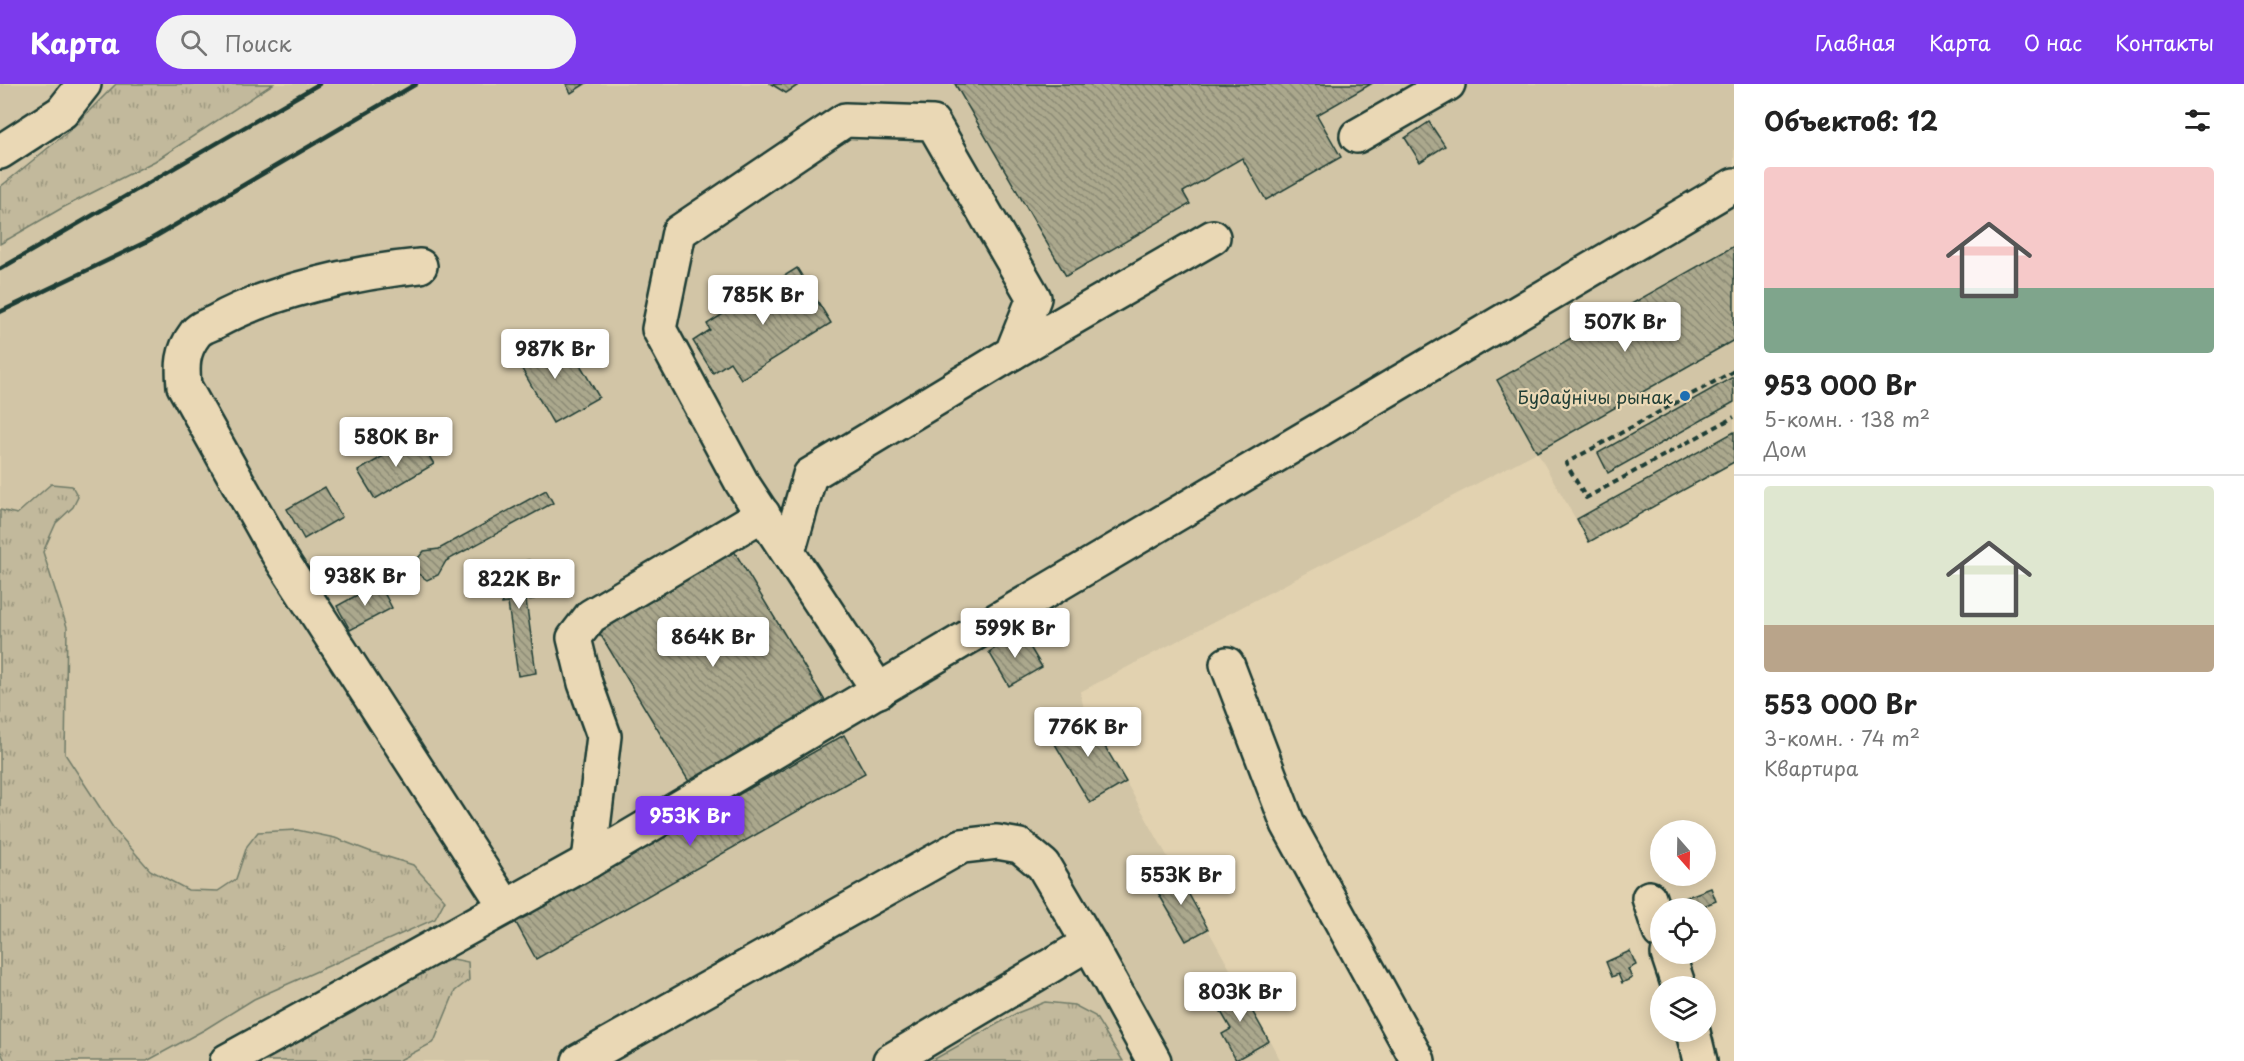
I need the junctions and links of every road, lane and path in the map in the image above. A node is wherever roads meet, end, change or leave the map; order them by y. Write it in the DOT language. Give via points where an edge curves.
graph roads {
  1 [pos="84,84"];
  2 [pos="1448,84"];
  3 [pos="1357,136"];
  4 [pos="0,152"];
  5 [pos="1734,185"];
  6 [pos="1213,237"];
  7 [pos="420,266"];
  8 [pos="1012,353"];
  9 [pos="1734,371"];
  10 [pos="1734,417"];
  11 [pos="763,514"];
  12 [pos="788,552"];
  13 [pos="1227,664"];
  14 [pos="879,690"];
  15 [pos="589,861"];
  16 [pos="1649,898"];
  17 [pos="1650,901"];
  18 [pos="506,907"];
  19 [pos="1089,943"];
  20 [pos="1695,1042"];
  21 [pos="227,1061"];
  22 [pos="579,1061"];
  23 [pos="890,1061"];
  24 [pos="1154,1061"];
  25 [pos="1418,1061"];
  26 [pos="1700,1061"];
  1 -- 4 [label="lane" via="62,112"];
  2 -- 3 [label="lane"];
  5 -- 14 [label="lane"];
  6 -- 8 [label="lane"];
  7 -- 18 [label="lane" via="378,270 303,288 232,312 196,332 182,360 184,386 278,554"];
  8 -- 11 [label="lane" via="1034,298 933,123 845,120 679,232 659,329 742,483"];
  8 -- 12 [label="lane" via="810,475"];
  9 -- 10 [label="path" via="1566,463 1586,498"];
  11 -- 12 [label="lane"];
  11 -- 15 [label="lane" via="591,616 574,638 604,736"];
  12 -- 14 [label="lane"];
  13 -- 25 [label="lane" via="1288,824"];
  14 -- 15 [label="lane"];
  15 -- 18 [label="lane"];
  16 -- 17 [label="lane"];
  18 -- 21 [label="lane"];
  19 -- 22 [label="lane" via="1043,865 1020,846 997,842 962,846"];
  19 -- 23 [label="lane"];
  19 -- 24 [label="lane"];
  20 -- 26 [label="lane"];
}
